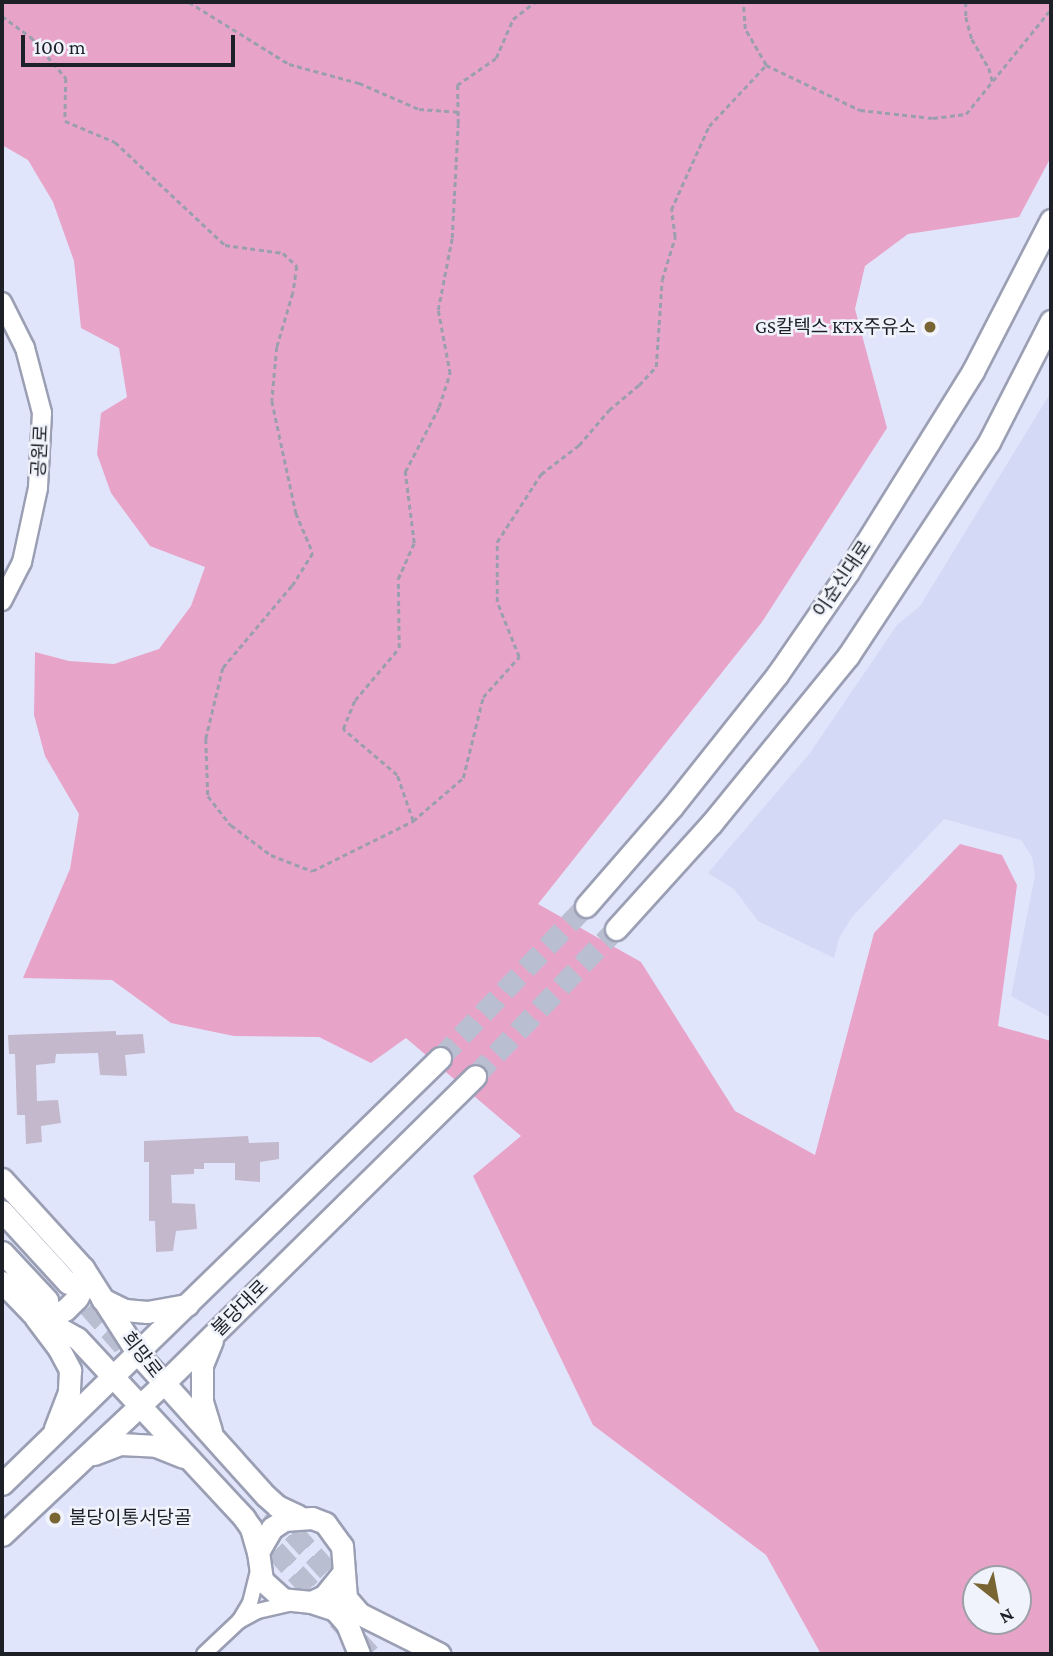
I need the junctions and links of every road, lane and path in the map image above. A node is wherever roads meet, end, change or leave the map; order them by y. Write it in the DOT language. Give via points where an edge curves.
graph roads {
  1 [pos="189,2"];
  2 [pos="535,2"];
  3 [pos="743,2"];
  4 [pos="966,2"];
  5 [pos="1051,9"];
  6 [pos="2,16"];
  7 [pos="766,65"];
  8 [pos="993,83"];
  9 [pos="458,111"];
  10 [pos="1051,220"];
  11 [pos="2,302"];
  12 [pos="1051,321"];
  13 [pos="2,601"];
  14 [pos="413,821"];
  15 [pos="586,906"];
  16 [pos="616,929"];
  17 [pos="440,1058"];
  18 [pos="475,1076"];
  19 [pos="2,1179"];
  20 [pos="2,1211"];
  21 [pos="2,1252"];
  22 [pos="83,1268"];
  23 [pos="2,1282"];
  24 [pos="68,1283"];
  25 [pos="102,1299"];
  26 [pos="187,1305"];
  27 [pos="41,1311"];
  28 [pos="214,1334"];
  29 [pos="138,1354"];
  30 [pos="114,1377"];
  31 [pos="164,1383"];
  32 [pos="140,1406"];
  33 [pos="212,1436"];
  34 [pos="52,1437"];
  35 [pos="85,1457"];
  36 [pos="188,1460"];
  37 [pos="2,1484"];
  38 [pos="298,1516"];
  39 [pos="2,1535"];
  40 [pos="258,1559"];
  41 [pos="342,1574"];
  42 [pos="304,1602"];
  43 [pos="240,1620"];
  44 [pos="204,1654"];
  45 [pos="359,1654"];
  46 [pos="440,1654"];
  1 -- 9 [label="path" via="289,64 359,83 419,108"];
  2 -- 9 [label="path" via="513,19 496,58 457,85"];
  3 -- 7 [label="path" via="746,29"];
  4 -- 8 [label="path" via="972,39"];
  5 -- 8 [label="path"];
  6 -- 14 [label="path" via="31,37 66,78 65,121 115,142 225,245 283,253 297,266 277,346 272,401 296,513 313,552 292,586 223,668 206,739 208,796 231,825 271,855 312,871"];
  7 -- 8 [label="path" via="860,110 933,118 966,114"];
  7 -- 14 [label="path" via="709,126 671,210 675,237 662,280 656,366 579,445 541,474 497,542 497,602 519,657 482,696 463,778"];
  9 -- 14 [label="path" via="452,238 438,310 450,374 439,407 405,472 414,543 398,579 399,648 355,701 343,729 397,775"];
  10 -- 15 [label="main road, 이순신대로" via="973,371 848,572 777,675"];
  11 -- 13 [label="street, 공원로" via="25,348 41,413 38,488 22,562"];
  12 -- 16 [label="main road" via="989,442 848,656 719,814"];
  17 -- 26 [label="main road, 불당대로"];
  18 -- 28 [label="main road, 불당대로"];
  19 -- 22 [label="main road, 희망로"];
  20 -- 24 [label="main road"];
  21 -- 27 [label="main road, 희망로"];
  22 -- 25 [label="main road, 희망로"];
  22 -- 27 [label="main road" via="77,1298 65,1310"];
  23 -- 27 [label="main road, 희망로"];
  25 -- 26 [label="main road" via="125,1310 147,1312"];
  25 -- 29 [label="main road, 희망로"];
  26 -- 29 [label="main road, 불당대로"];
  27 -- 30 [label="main road, 희망로" via="78,1338"];
  27 -- 34 [label="main road, 희망로" via="70,1370 69,1392"];
  28 -- 31 [label="main road, 불당대로"];
  28 -- 33 [label="main road" via="202,1365 202,1401"];
  29 -- 30 [label="main road, 불당대로"];
  29 -- 31 [label="main road, 희망로"];
  30 -- 32 [label="main road, 희망로"];
  30 -- 34 [label="main road, 불당대로"];
  31 -- 32 [label="main road, 불당대로"];
  31 -- 33 [label="main road, 희망로"];
  32 -- 35 [label="main road, 불당대로"];
  32 -- 36 [label="main road, 희망로"];
  33 -- 38 [label="main road, 희망로" via="276,1506"];
  34 -- 37 [label="main road, 불당대로"];
  35 -- 36 [label="main road" via="120,1444 156,1446"];
  35 -- 39 [label="main road, 불당대로"];
  36 -- 40 [label="main road, 희망로" via="244,1518"];
  38 -- 40 [label="main road" via="272,1528"];
  38 -- 41 [label="main road" via="312,1518 335,1533 343,1553"];
  40 -- 42 [label="main road" via="271,1591 283,1599"];
  40 -- 43 [label="street" via="250,1603"];
  41 -- 42 [label="main road" via="330,1591"];
  41 -- 46 [label="main road" via="346,1598 360,1614"];
  42 -- 43 [label="street" via="258,1611"];
  42 -- 45 [label="main road" via="335,1609 347,1624"];
  43 -- 44 [label="street"];
}
